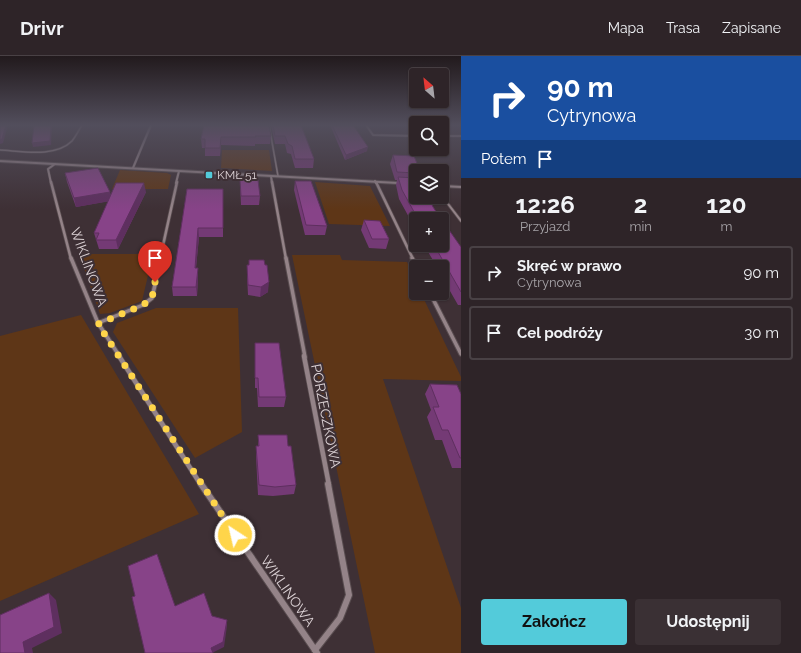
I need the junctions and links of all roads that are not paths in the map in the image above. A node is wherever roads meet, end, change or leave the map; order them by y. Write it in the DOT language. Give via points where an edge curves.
graph roads {
  1 [pos="139,153"];
  2 [pos="274,153"];
  3 [pos="0,161"];
  4 [pos="55,164"];
  5 [pos="133,168"];
  6 [pos="178,171"];
  7 [pos="271,176"];
  8 [pos="278,176"];
  9 [pos="375,181"];
  10 [pos="409,183"];
  11 [pos="449,186"];
  12 [pos="461,187"];
  13 [pos="448,204"];
  14 [pos="461,221"];
  15 [pos="414,260"];
  16 [pos="434,300"];
  17 [pos="98,324"];
  18 [pos="461,354"];
  19 [pos="316,651"];
  1 -- 5 [label="street"];
  2 -- 8 [label="lane"];
  3 -- 4 [label="street"];
  4 -- 5 [label="street"];
  4 -- 17 [label="street, WIKLINOWA" via="48,169 55,206 77,275"];
  5 -- 6 [label="street"];
  6 -- 7 [label="street"];
  6 -- 17 [label="street" via="152,298 143,305"];
  7 -- 8 [label="street"];
  7 -- 19 [label="street, PORZECZKOWA" via="348,595 347,604 337,624"];
  8 -- 9 [label="street"];
  9 -- 10 [label="street"];
  9 -- 15 [label="street"];
  11 -- 12 [label="street"];
  13 -- 14 [label="lane"];
  16 -- 18 [label="street"];
  17 -- 19 [label="street, WIKLINOWA" via="217,510"];
}
